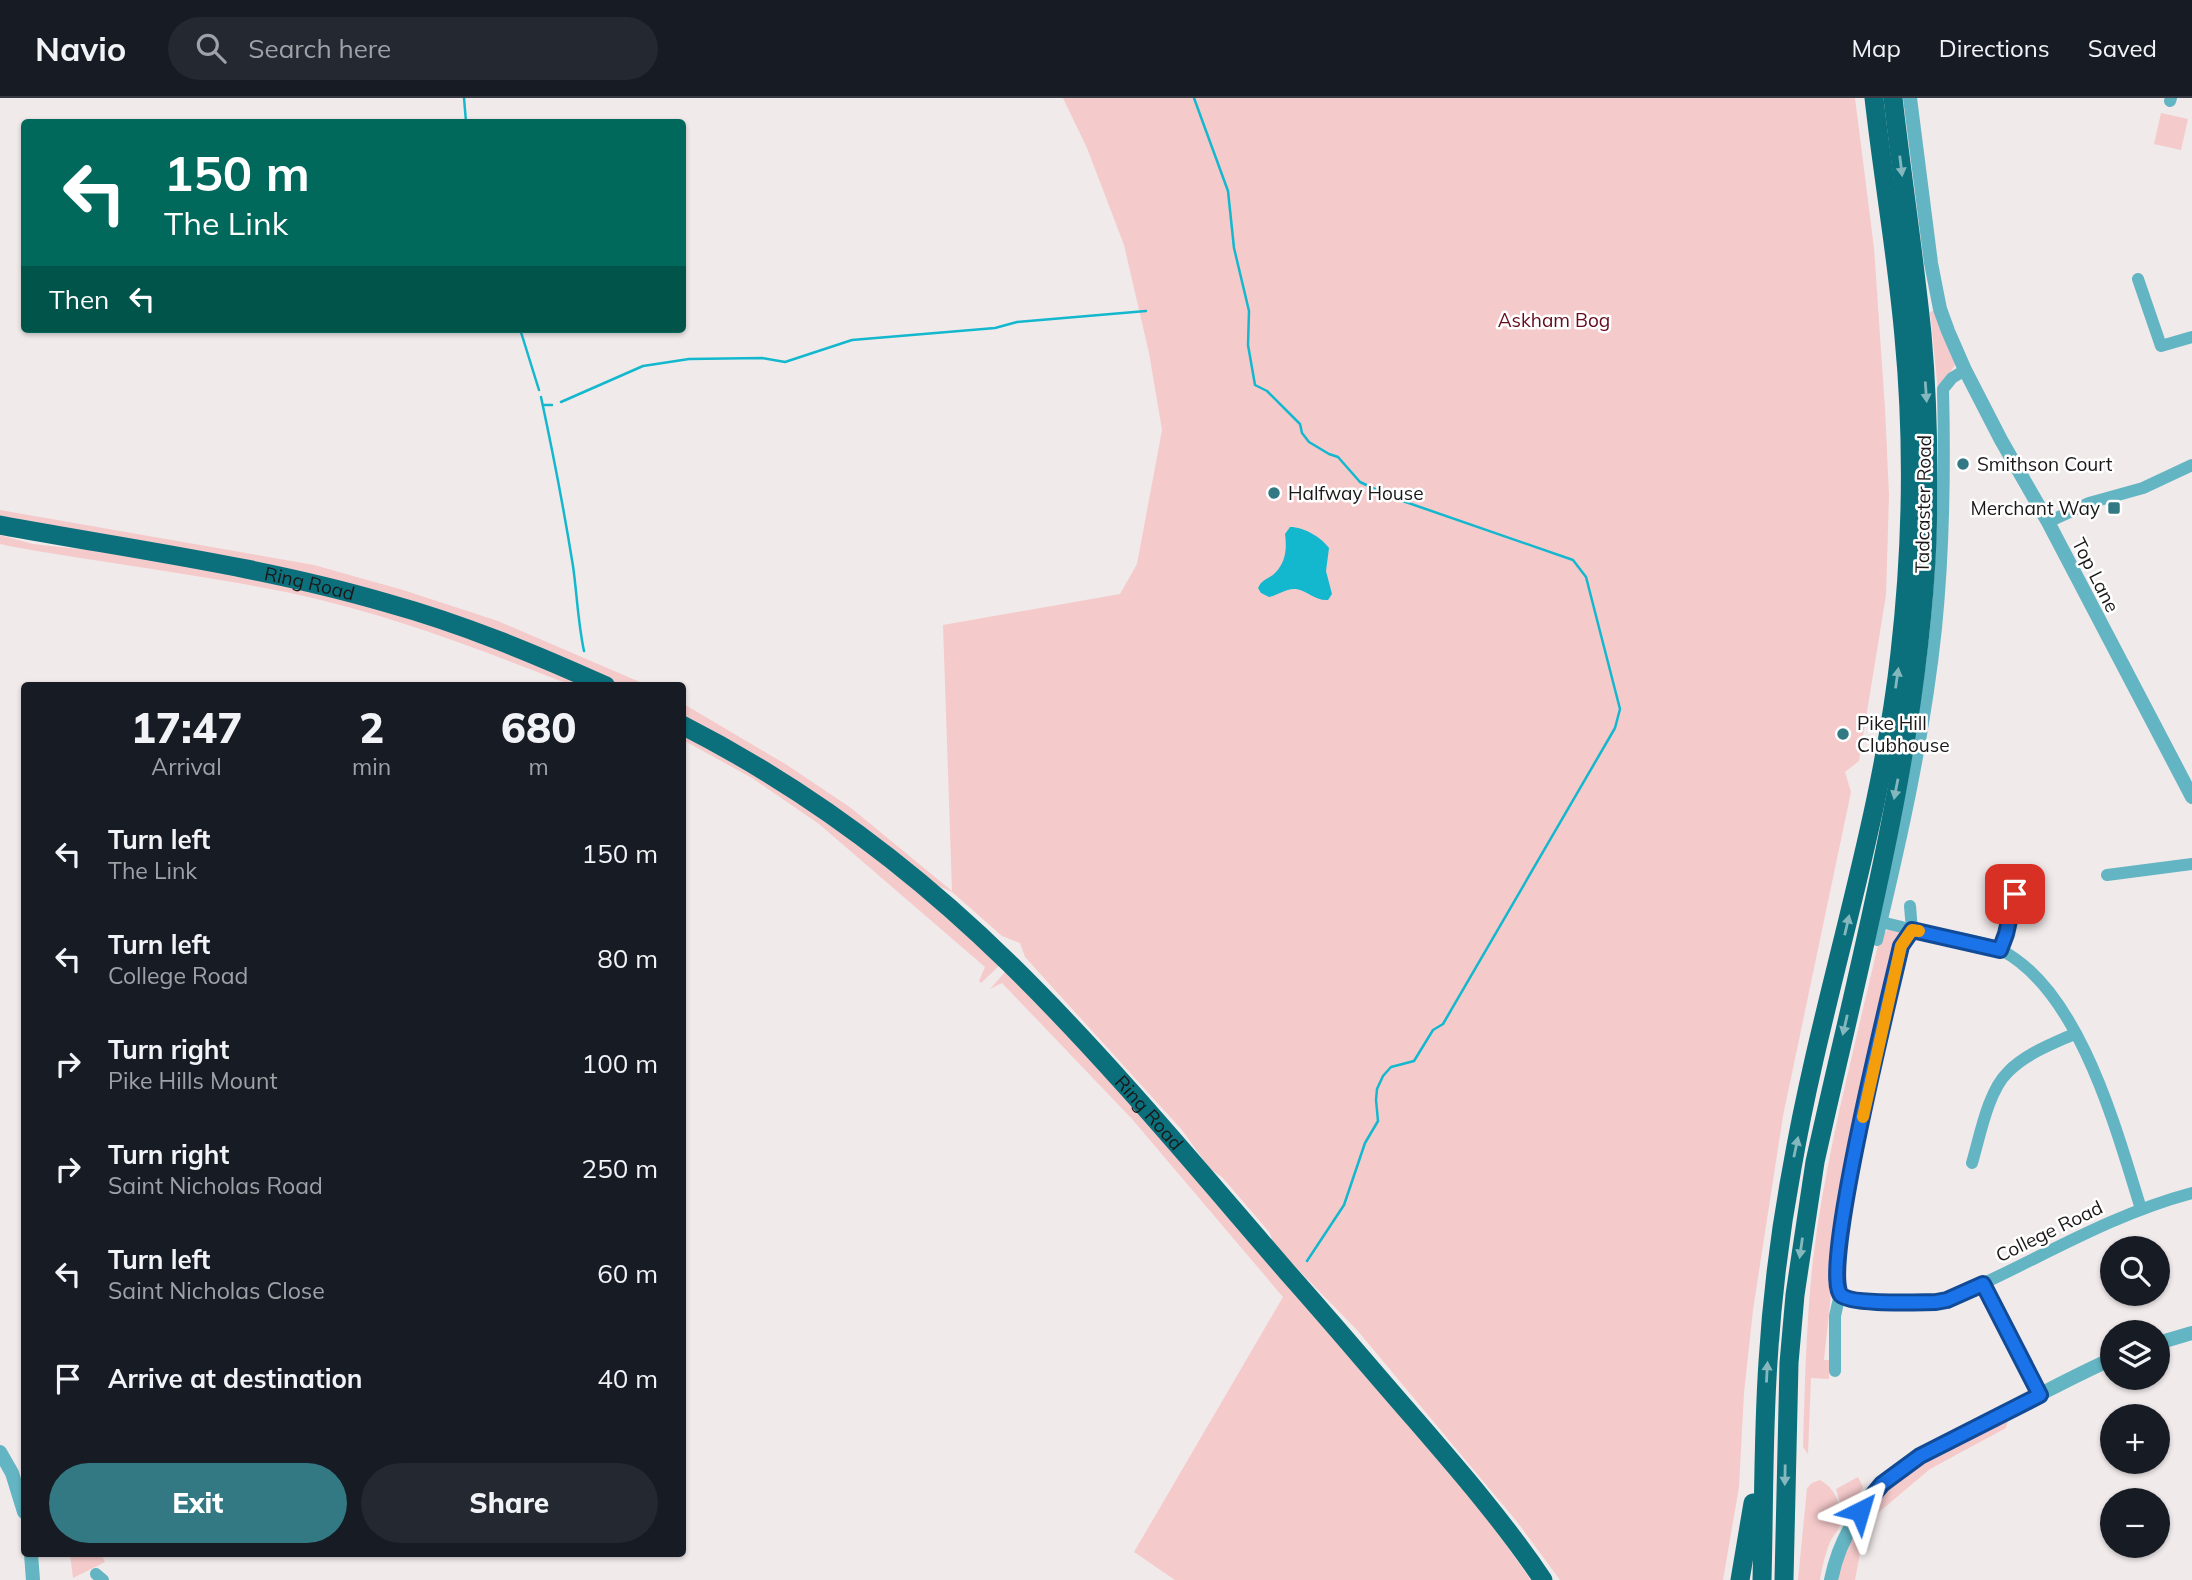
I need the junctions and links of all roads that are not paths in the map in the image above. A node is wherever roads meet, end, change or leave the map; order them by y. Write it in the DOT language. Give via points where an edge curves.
graph roads {
  1 [pos="1874,98"];
  2 [pos="1893,98"];
  3 [pos="1910,98"];
  4 [pos="2138,279"];
  5 [pos="2192,337"];
  6 [pos="1965,370"];
  7 [pos="2192,465"];
  8 [pos="2048,522"];
  9 [pos="0,525"];
  10 [pos="597,682"];
  11 [pos="686,726"];
  12 [pos="2192,797"];
  13 [pos="2192,864"];
  14 [pos="2113,879"];
  15 [pos="2015,894"];
  16 [pos="1910,906"];
  17 [pos="1881,922"];
  18 [pos="1907,929"];
  19 [pos="1877,940"];
  20 [pos="2000,950"];
  21 [pos="2074,1034"];
  22 [pos="1972,1163"];
  23 [pos="2192,1193"];
  24 [pos="2141,1209"];
  25 [pos="1983,1284"];
  26 [pos="1840,1294"];
  27 [pos="2192,1333"];
  28 [pos="2170,1339"];
  29 [pos="2100,1365"];
  30 [pos="1835,1371"];
  31 [pos="2040,1395"];
  32 [pos="1765,1440"];
  33 [pos="0,1452"];
  34 [pos="21,1502"];
  35 [pos="32,1557"];
  36 [pos="33,1580"];
  37 [pos="1543,1580"];
  38 [pos="1740,1580"];
  39 [pos="1762,1580"];
  40 [pos="1784,1580"];
  41 [pos="1831,1580"];
  32 -- 1 [label="highway, one-way" via="1773,1297 1790,1177 1881,779 1907,578 1908,391"];
  2 -- 40 [label="highway, one-way" via="1927,401 1924,596 1895,795 1805,1216 1789,1363"];
  3 -- 6 [label="street" via="1936,289"];
  4 -- 5 [label="street" via="2155,348"];
  6 -- 8 [label="street, Top Lane"];
  6 -- 17 [label="street, Tadcaster Road" via="1943,389 1943,529 1933,656 1919,750"];
  7 -- 8 [label="street"];
  8 -- 12 [label="street, Top Lane"];
  9 -- 10 [label="highway, Ring Road" via="262,572 386,602 531,652"];
  11 -- 37 [label="highway, Ring Road" via="848,827 1008,962 1097,1055 1476,1489"];
  13 -- 14 [label="street"];
  15 -- 20 [label="street"];
  16 -- 18 [label="street"];
  17 -- 18 [label="street"];
  17 -- 19 [label="street, Tadcaster Road"];
  18 -- 20 [label="street"];
  18 -- 26 [label="street" via="1847,1189 1838,1259"];
  20 -- 21 [label="street" via="2039,979"];
  21 -- 22 [label="street" via="2020,1062 2003,1077"];
  21 -- 24 [label="street" via="2106,1103"];
  23 -- 24 [label="street, College Road"];
  24 -- 25 [label="street, College Road"];
  25 -- 26 [label="street, College Road" via="1936,1302 1860,1301"];
  25 -- 31 [label="street"];
  26 -- 30 [label="street" via="1835,1316"];
  27 -- 28 [label="street"];
  29 -- 31 [label="street"];
  31 -- 41 [label="street" via="1920,1456 1882,1484 1849,1528"];
  32 -- 38 [label="highway"];
  32 -- 39 [label="highway"];
  33 -- 34 [label="street"];
  35 -- 36 [label="street"];
}
